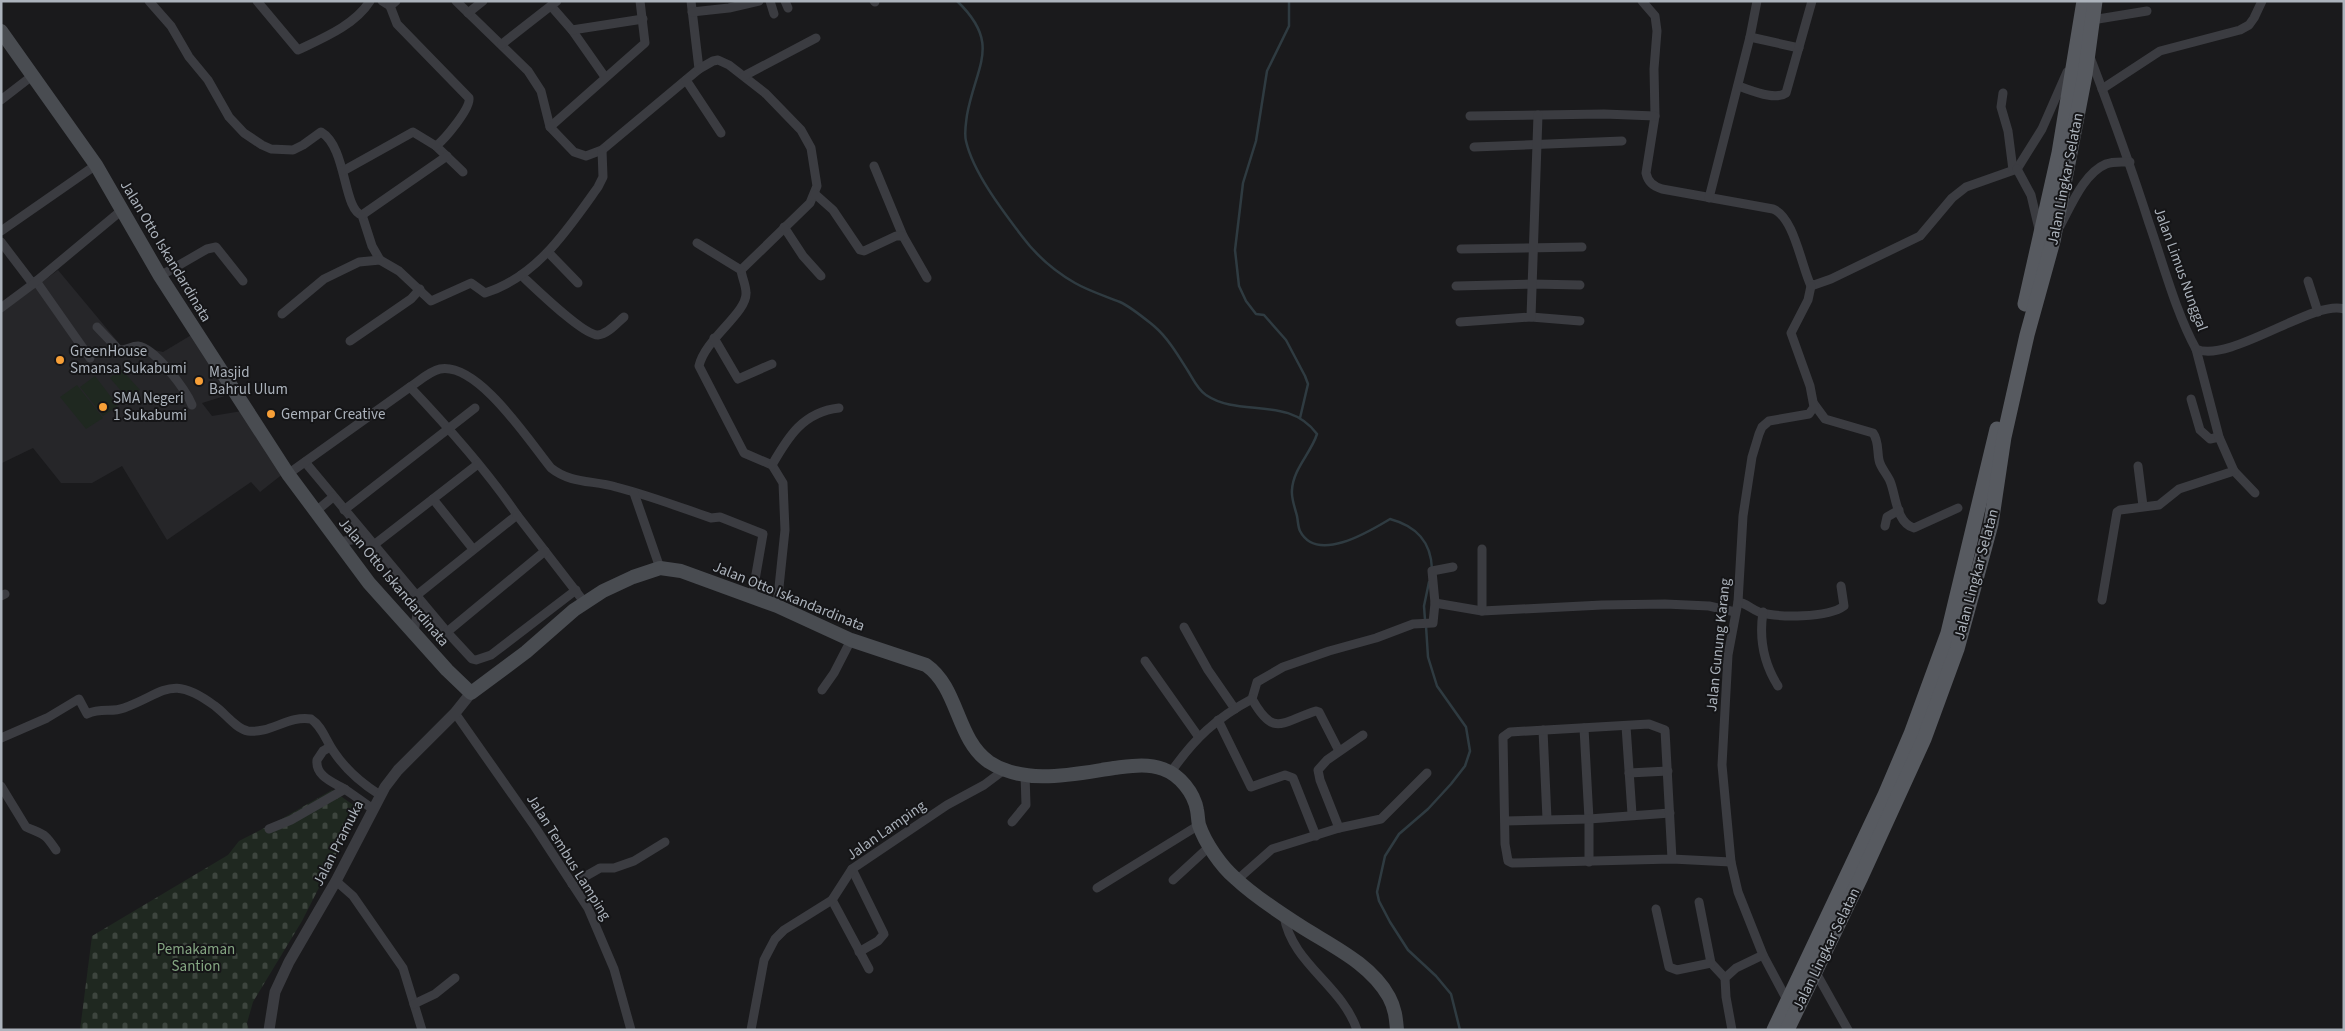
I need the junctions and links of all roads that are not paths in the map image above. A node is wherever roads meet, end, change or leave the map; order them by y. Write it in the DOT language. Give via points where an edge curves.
graph roads {
  1 [pos="149,1"];
  2 [pos="257,1"];
  3 [pos="370,1"];
  4 [pos="382,1"];
  5 [pos="456,1"];
  6 [pos="483,1"];
  7 [pos="640,1"];
  8 [pos="691,1"];
  9 [pos="759,1"];
  10 [pos="770,1"];
  11 [pos="1642,1"];
  12 [pos="1757,1"];
  13 [pos="1812,1"];
  14 [pos="2084,1"];
  15 [pos="2095,1"];
  16 [pos="2262,1"];
  17 [pos="393,4"];
  18 [pos="554,4"];
  19 [pos="2147,11"];
  20 [pos="692,12"];
  21 [pos="468,13"];
  22 [pos="774,14"];
  23 [pos="643,19"];
  24 [pos="2092,20"];
  25 [pos="572,30"];
  26 [pos="1750,37"];
  27 [pos="816,38"];
  28 [pos="4,40"];
  29 [pos="502,44"];
  30 [pos="1800,48"];
  31 [pos="2083,49"];
  32 [pos="700,69"];
  33 [pos="32,76"];
  34 [pos="744,76"];
  35 [pos="606,77"];
  36 [pos="686,80"];
  37 [pos="1738,86"];
  38 [pos="2102,89"];
  39 [pos="2003,94"];
  40 [pos="1,100"];
  41 [pos="1538,115"];
  42 [pos="1470,116"];
  43 [pos="1655,116"];
  44 [pos="550,127"];
  45 [pos="721,133"];
  46 [pos="1622,141"];
  47 [pos="436,146"];
  48 [pos="1537,146"];
  49 [pos="1474,147"];
  50 [pos="602,150"];
  51 [pos="447,156"];
  52 [pos="2130,162"];
  53 [pos="96,166"];
  54 [pos="874,166"];
  55 [pos="2015,170"];
  56 [pos="343,171"];
  57 [pos="463,172"];
  58 [pos="815,194"];
  59 [pos="1709,198"];
  60 [pos="122,210"];
  61 [pos="362,215"];
  62 [pos="784,227"];
  63 [pos="1,231"];
  64 [pos="903,236"];
  65 [pos="2047,238"];
  66 [pos="1,242"];
  67 [pos="697,243"];
  68 [pos="1582,246"];
  69 [pos="1461,249"];
  70 [pos="1533,249"];
  71 [pos="548,252"];
  72 [pos="380,260"];
  73 [pos="741,270"];
  74 [pos="521,275"];
  75 [pos="160,276"];
  76 [pos="821,276"];
  77 [pos="927,278"];
  78 [pos="243,281"];
  79 [pos="2308,281"];
  80 [pos="35,282"];
  81 [pos="578,282"];
  82 [pos="1532,284"];
  83 [pos="1580,285"];
  84 [pos="1456,286"];
  85 [pos="1811,286"];
  86 [pos="420,289"];
  87 [pos="1,308"];
  88 [pos="2344,310"];
  89 [pos="2318,312"];
  90 [pos="282,314"];
  91 [pos="624,317"];
  92 [pos="1530,317"];
  93 [pos="1580,321"];
  94 [pos="1460,322"];
  95 [pos="96,327"];
  96 [pos="714,338"];
  97 [pos="350,341"];
  98 [pos="2196,349"];
  99 [pos="90,358"];
  100 [pos="772,364"];
  101 [pos="410,386"];
  102 [pos="2190,399"];
  103 [pos="1814,404"];
  104 [pos="192,405"];
  105 [pos="474,408"];
  106 [pos="839,408"];
  107 [pos="448,428"];
  108 [pos="2219,437"];
  109 [pos="306,462"];
  110 [pos="478,464"];
  111 [pos="772,465"];
  112 [pos="2138,466"];
  113 [pos="2234,471"];
  114 [pos="288,474"];
  115 [pos="634,493"];
  116 [pos="2255,493"];
  117 [pos="333,497"];
  118 [pos="433,499"];
  119 [pos="2144,506"];
  120 [pos="1958,508"];
  121 [pos="344,510"];
  122 [pos="1899,510"];
  123 [pos="315,512"];
  124 [pos="516,515"];
  125 [pos="1885,526"];
  126 [pos="338,542"];
  127 [pos="375,544"];
  128 [pos="473,549"];
  129 [pos="1482,549"];
  130 [pos="545,551"];
  131 [pos="1453,567"];
  132 [pos="660,568"];
  133 [pos="1840,586"];
  134 [pos="576,590"];
  135 [pos="416,595"];
  136 [pos="752,597"];
  137 [pos="2102,600"];
  138 [pos="1738,602"];
  139 [pos="585,603"];
  140 [pos="1434,604"];
  141 [pos="777,606"];
  142 [pos="1482,611"];
  143 [pos="1735,612"];
  144 [pos="1762,612"];
  145 [pos="1184,627"];
  146 [pos="447,632"];
  147 [pos="414,633"];
  148 [pos="851,640"];
  149 [pos="1145,661"];
  150 [pos="1778,686"];
  151 [pos="822,690"];
  152 [pos="470,693"];
  153 [pos="1252,700"];
  154 [pos="1235,709"];
  155 [pos="455,713"];
  156 [pos="1218,720"];
  157 [pos="1626,726"];
  158 [pos="1584,728"];
  159 [pos="1543,730"];
  160 [pos="1363,734"];
  161 [pos="1198,736"];
  162 [pos="1918,736"];
  163 [pos="1,738"];
  164 [pos="330,747"];
  165 [pos="1339,751"];
  166 [pos="1004,770"];
  167 [pos="1668,771"];
  168 [pos="1171,772"];
  169 [pos="1427,773"];
  170 [pos="1629,773"];
  171 [pos="1025,774"];
  172 [pos="1,786"];
  173 [pos="345,789"];
  174 [pos="380,795"];
  175 [pos="373,809"];
  176 [pos="1670,813"];
  177 [pos="1632,814"];
  178 [pos="1548,819"];
  179 [pos="1589,819"];
  180 [pos="1505,820"];
  181 [pos="1012,822"];
  182 [pos="1199,825"];
  183 [pos="1339,828"];
  184 [pos="270,829"];
  185 [pos="1316,836"];
  186 [pos="665,842"];
  187 [pos="1210,846"];
  188 [pos="56,850"];
  189 [pos="1672,859"];
  190 [pos="1589,862"];
  191 [pos="1731,862"];
  192 [pos="852,870"];
  193 [pos="1173,880"];
  194 [pos="1237,880"];
  195 [pos="336,881"];
  196 [pos="572,884"];
  197 [pos="1097,888"];
  198 [pos="832,900"];
  199 [pos="1699,902"];
  200 [pos="1656,909"];
  201 [pos="1286,917"];
  202 [pos="860,952"];
  203 [pos="1763,955"];
  204 [pos="1711,963"];
  205 [pos="869,968"];
  206 [pos="1815,971"];
  207 [pos="455,978"];
  208 [pos="1725,978"];
  209 [pos="1787,1000"];
  210 [pos="414,1004"];
  211 [pos="269,1030"];
  212 [pos="422,1030"];
  213 [pos="631,1030"];
  214 [pos="751,1030"];
  215 [pos="1357,1030"];
  216 [pos="1397,1030"];
  217 [pos="1732,1030"];
  218 [pos="1774,1030"];
  219 [pos="1786,1030"];
  220 [pos="1848,1030"];
  1 -- 56 [label="street" via="171,26 189,57 244,133 271,149 293,150 321,132 337,150"];
  2 -- 3 [label="street" via="298,50 342,27"];
  4 -- 17 [label="street"];
  5 -- 21 [label="street"];
  6 -- 21 [label="street"];
  7 -- 23 [label="street"];
  8 -- 20 [label="street"];
  9 -- 20 [label="street"];
  10 -- 22 [label="street"];
  11 -- 43 [label="street" via="1654,16 1657,26"];
  12 -- 26 [label="street"];
  13 -- 30 [label="street"];
  14 -- 31 [label="main road, Jalan Lingkar Selatan"];
  15 -- 24 [label="main road, Jalan Lingkar Selatan"];
  16 -- 38 [label="street" via="2249,25 2240,30 2160,51"];
  17 -- 47 [label="street" via="397,24 469,100 469,105"];
  18 -- 25 [label="street"];
  18 -- 29 [label="street"];
  19 -- 24 [label="street"];
  20 -- 32 [label="street"];
  21 -- 29 [label="street"];
  23 -- 25 [label="street"];
  23 -- 35 [label="street" via="645,43"];
  24 -- 31 [label="main road, Jalan Lingkar Selatan"];
  25 -- 35 [label="street"];
  26 -- 30 [label="street"];
  26 -- 37 [label="street"];
  27 -- 34 [label="street"];
  28 -- 33 [label="main road, Jalan Otto Iskandardinata"];
  29 -- 44 [label="street" via="535,80 545,102"];
  30 -- 37 [label="street" via="1784,94 1775,96"];
  31 -- 38 [label="street, Jalan Limus Nunggal"];
  31 -- 55 [label="street" via="2042,129"];
  31 -- 65 [label="main road, Jalan Lingkar Selatan"];
  32 -- 34 [label="street" via="718,60"];
  32 -- 36 [label="street"];
  33 -- 40 [label="street"];
  33 -- 53 [label="main road, Jalan Otto Iskandardinata"];
  34 -- 58 [label="street" via="806,135 811,148"];
  35 -- 44 [label="street"];
  36 -- 45 [label="street"];
  36 -- 50 [label="street"];
  37 -- 59 [label="street"];
  38 -- 52 [label="street, Jalan Limus Nunggal"];
  39 -- 55 [label="street" via="2001,107"];
  41 -- 42 [label="street"];
  41 -- 43 [label="street"];
  41 -- 48 [label="street"];
  43 -- 59 [label="street" via="1646,173 1650,182 1662,189"];
  44 -- 50 [label="street" via="567,147 581,156"];
  46 -- 48 [label="street"];
  47 -- 51 [label="street"];
  47 -- 56 [label="street" via="413,132"];
  48 -- 49 [label="street"];
  48 -- 70 [label="street"];
  50 -- 71 [label="street" via="603,177 598,187"];
  51 -- 57 [label="street"];
  51 -- 61 [label="street"];
  52 -- 65 [label="street" via="2106,164 2091,175"];
  52 -- 98 [label="street, Jalan Limus Nunggal" via="2166,272"];
  53 -- 60 [label="main road, Jalan Otto Iskandardinata"];
  53 -- 63 [label="street"];
  54 -- 64 [label="street"];
  55 -- 65 [label="street" via="2031,195"];
  55 -- 85 [label="street" via="1966,187 1952,198 1920,236"];
  56 -- 61 [label="street" via="347,191 358,214"];
  58 -- 62 [label="street" via="808,206"];
  58 -- 64 [label="street" via="833,210 860,250"];
  59 -- 85 [label="street" via="1772,209 1782,214"];
  60 -- 75 [label="main road, Jalan Otto Iskandardinata"];
  60 -- 80 [label="street"];
  61 -- 72 [label="street"];
  62 -- 73 [label="street"];
  62 -- 76 [label="street"];
  64 -- 77 [label="street"];
  65 -- 162 [label="main road, Jalan Lingkar Selatan" via="2006,427 1991,524 1956,649"];
  66 -- 80 [label="street"];
  67 -- 73 [label="street"];
  68 -- 70 [label="street"];
  69 -- 70 [label="street"];
  70 -- 82 [label="street"];
  71 -- 74 [label="street"];
  71 -- 81 [label="street"];
  72 -- 86 [label="street"];
  72 -- 90 [label="street" via="359,262 336,272"];
  73 -- 96 [label="street" via="746,293 744,302"];
  74 -- 86 [label="street" via="487,293 471,282 431,302"];
  74 -- 91 [label="street" via="579,327 593,334 602,334"];
  75 -- 78 [label="street" via="216,247"];
  75 -- 114 [label="main road, Jalan Otto Iskandardinata"];
  79 -- 89 [label="street"];
  80 -- 87 [label="street"];
  80 -- 99 [label="street"];
  82 -- 83 [label="street"];
  82 -- 84 [label="street"];
  82 -- 92 [label="street"];
  85 -- 103 [label="street" via="1808,300 1791,333 1806,371"];
  86 -- 97 [label="street" via="411,299"];
  88 -- 89 [label="street, Jalan Limus Nunggal" via="2334,308"];
  89 -- 98 [label="street, Jalan Limus Nunggal" via="2231,346 2210,352"];
  92 -- 93 [label="street"];
  92 -- 94 [label="street"];
  95 -- 104 [label="street" via="119,350 138,346 153,353"];
  96 -- 100 [label="street" via="738,380"];
  96 -- 111 [label="street" via="702,357 701,369 744,453"];
  98 -- 108 [label="street"];
  101 -- 107 [label="street"];
  101 -- 109 [label="street"];
  101 -- 115 [label="street" via="440,369 466,375 482,385 559,475"];
  102 -- 108 [label="street" via="2202,434 2210,439"];
  103 -- 122 [label="street" via="1825,420 1873,433 1879,461"];
  103 -- 138 [label="street, Jalan Gunung Karang" via="1809,414 1769,421 1759,434 1752,457 1744,516"];
  105 -- 107 [label="street"];
  106 -- 111 [label="street" via="820,411 796,430"];
  107 -- 110 [label="street"];
  107 -- 121 [label="street"];
  108 -- 113 [label="street"];
  109 -- 114 [label="street"];
  109 -- 117 [label="street"];
  110 -- 118 [label="street"];
  110 -- 124 [label="street"];
  111 -- 141 [label="street" via="784,489 785,530"];
  112 -- 119 [label="street"];
  113 -- 116 [label="street"];
  113 -- 119 [label="street" via="2179,489 2159,505"];
  114 -- 123 [label="main road, Jalan Otto Iskandardinata"];
  115 -- 132 [label="street"];
  115 -- 136 [label="street" via="711,518 720,517 763,534"];
  117 -- 121 [label="street"];
  117 -- 123 [label="street"];
  118 -- 127 [label="street"];
  118 -- 128 [label="street"];
  119 -- 137 [label="street" via="2117,512"];
  120 -- 122 [label="street" via="1914,528 1906,524"];
  121 -- 127 [label="street"];
  122 -- 125 [label="street" via="1887,517"];
  123 -- 126 [label="main road, Jalan Otto Iskandardinata"];
  124 -- 128 [label="street"];
  124 -- 130 [label="street"];
  126 -- 127 [label="street" via="358,538"];
  126 -- 147 [label="main road, Jalan Otto Iskandardinata"];
  127 -- 135 [label="street"];
  128 -- 135 [label="street"];
  129 -- 142 [label="street"];
  130 -- 134 [label="street"];
  130 -- 146 [label="street"];
  131 -- 140 [label="street" via="1432,571"];
  132 -- 136 [label="main road, Jalan Otto Iskandardinata" via="681,570"];
  132 -- 139 [label="main road, Jalan Otto Iskandardinata" via="633,577"];
  133 -- 144 [label="street" via="1845,603 1842,608 1793,616"];
  134 -- 139 [label="street"];
  134 -- 146 [label="street" via="485,658 472,659"];
  135 -- 146 [label="street"];
  135 -- 147 [label="street" via="418,607"];
  136 -- 141 [label="main road, Jalan Otto Iskandardinata"];
  138 -- 143 [label="street, Jalan Gunung Karang"];
  138 -- 144 [label="street"];
  139 -- 152 [label="main road, Jalan Otto Iskandardinata"];
  140 -- 142 [label="street"];
  140 -- 153 [label="street" via="1434,620 1430,624 1413,624 1283,667 1259,680"];
  141 -- 148 [label="main road, Jalan Otto Iskandardinata"];
  142 -- 143 [label="street" via="1665,604 1709,606"];
  143 -- 191 [label="street, Jalan Gunung Karang" via="1728,655 1722,756"];
  144 -- 150 [label="street" via="1760,635 1771,675"];
  145 -- 154 [label="street"];
  147 -- 152 [label="main road, Jalan Otto Iskandardinata"];
  148 -- 151 [label="street"];
  148 -- 166 [label="main road, Jalan Otto Iskandardinata" via="918,661 934,670 948,689 974,744 988,761"];
  149 -- 161 [label="street"];
  152 -- 155 [label="street, Jalan Pramuka"];
  153 -- 154 [label="street"];
  153 -- 165 [label="street" via="1264,719 1274,724 1319,712"];
  154 -- 156 [label="street"];
  155 -- 174 [label="street, Jalan Pramuka" via="398,770"];
  155 -- 196 [label="street, Jalan Tembus Lamping"];
  156 -- 161 [label="street"];
  156 -- 185 [label="street" via="1251,787 1285,775 1293,778"];
  157 -- 158 [label="street"];
  157 -- 167 [label="street" via="1649,724 1665,730"];
  157 -- 170 [label="street"];
  158 -- 159 [label="street"];
  158 -- 179 [label="street"];
  159 -- 178 [label="street"];
  159 -- 180 [label="street" via="1510,732 1502,741"];
  160 -- 165 [label="street"];
  161 -- 168 [label="street"];
  162 -- 206 [label="main road, Jalan Lingkar Selatan" via="1861,877"];
  162 -- 209 [label="main road, Jalan Lingkar Selatan" via="1885,795"];
  163 -- 164 [label="street" via="48,718 79,699 87,714 98,709 122,709 155,692 174,687 213,704 246,731 260,732 311,718"];
  164 -- 173 [label="street" via="317,760 317,767 327,779"];
  164 -- 174 [label="street" via="352,775"];
  165 -- 183 [label="street" via="1322,763 1318,774"];
  166 -- 171 [label="main road, Jalan Otto Iskandardinata"];
  166 -- 192 [label="street, Jalan Lamping"];
  167 -- 170 [label="street"];
  167 -- 176 [label="street"];
  168 -- 171 [label="main road, Jalan Otto Iskandardinata" via="1145,765 1056,777"];
  168 -- 182 [label="main road" via="1183,782 1197,808"];
  169 -- 183 [label="street" via="1382,819"];
  170 -- 177 [label="street"];
  171 -- 181 [label="street" via="1026,805"];
  172 -- 188 [label="street" via="26,827 46,836"];
  173 -- 175 [label="street"];
  173 -- 184 [label="street"];
  174 -- 175 [label="street, Jalan Pramuka"];
  175 -- 195 [label="street, Jalan Pramuka"];
  176 -- 177 [label="street"];
  176 -- 189 [label="street"];
  177 -- 179 [label="street"];
  178 -- 179 [label="street"];
  178 -- 180 [label="street"];
  179 -- 190 [label="street"];
  180 -- 190 [label="street" via="1505,844 1508,861 1512,863"];
  182 -- 187 [label="main road"];
  182 -- 197 [label="street"];
  183 -- 185 [label="street"];
  185 -- 194 [label="street" via="1272,849"];
  186 -- 196 [label="street" via="634,861 614,868 600,868"];
  187 -- 193 [label="street"];
  187 -- 194 [label="main road"];
  189 -- 190 [label="street"];
  189 -- 191 [label="street"];
  191 -- 203 [label="street, Jalan Gunung Karang" via="1738,892"];
  192 -- 198 [label="street, Jalan Lamping"];
  192 -- 202 [label="street" via="884,934"];
  194 -- 201 [label="main road"];
  195 -- 210 [label="street" via="353,896 398,961"];
  195 -- 211 [label="street, Jalan Pramuka" via="275,992"];
  196 -- 213 [label="street, Jalan Tembus Lamping" via="603,939"];
  198 -- 202 [label="street"];
  198 -- 214 [label="street, Jalan Lamping" via="784,930 768,950"];
  199 -- 204 [label="street"];
  200 -- 204 [label="street" via="1669,967 1676,970"];
  201 -- 215 [label="street" via="1291,941 1311,969 1330,987"];
  201 -- 216 [label="main road" via="1337,948 1375,979 1392,1004"];
  202 -- 205 [label="street"];
  203 -- 208 [label="street" via="1736,968"];
  203 -- 209 [label="street, Jalan Gunung Karang"];
  204 -- 208 [label="street"];
  206 -- 219 [label="main road, Jalan Lingkar Selatan"];
  206 -- 220 [label="street"];
  207 -- 210 [label="street" via="435,994"];
  208 -- 217 [label="street"];
  209 -- 218 [label="main road, Jalan Lingkar Selatan"];
  210 -- 212 [label="street"];
}
